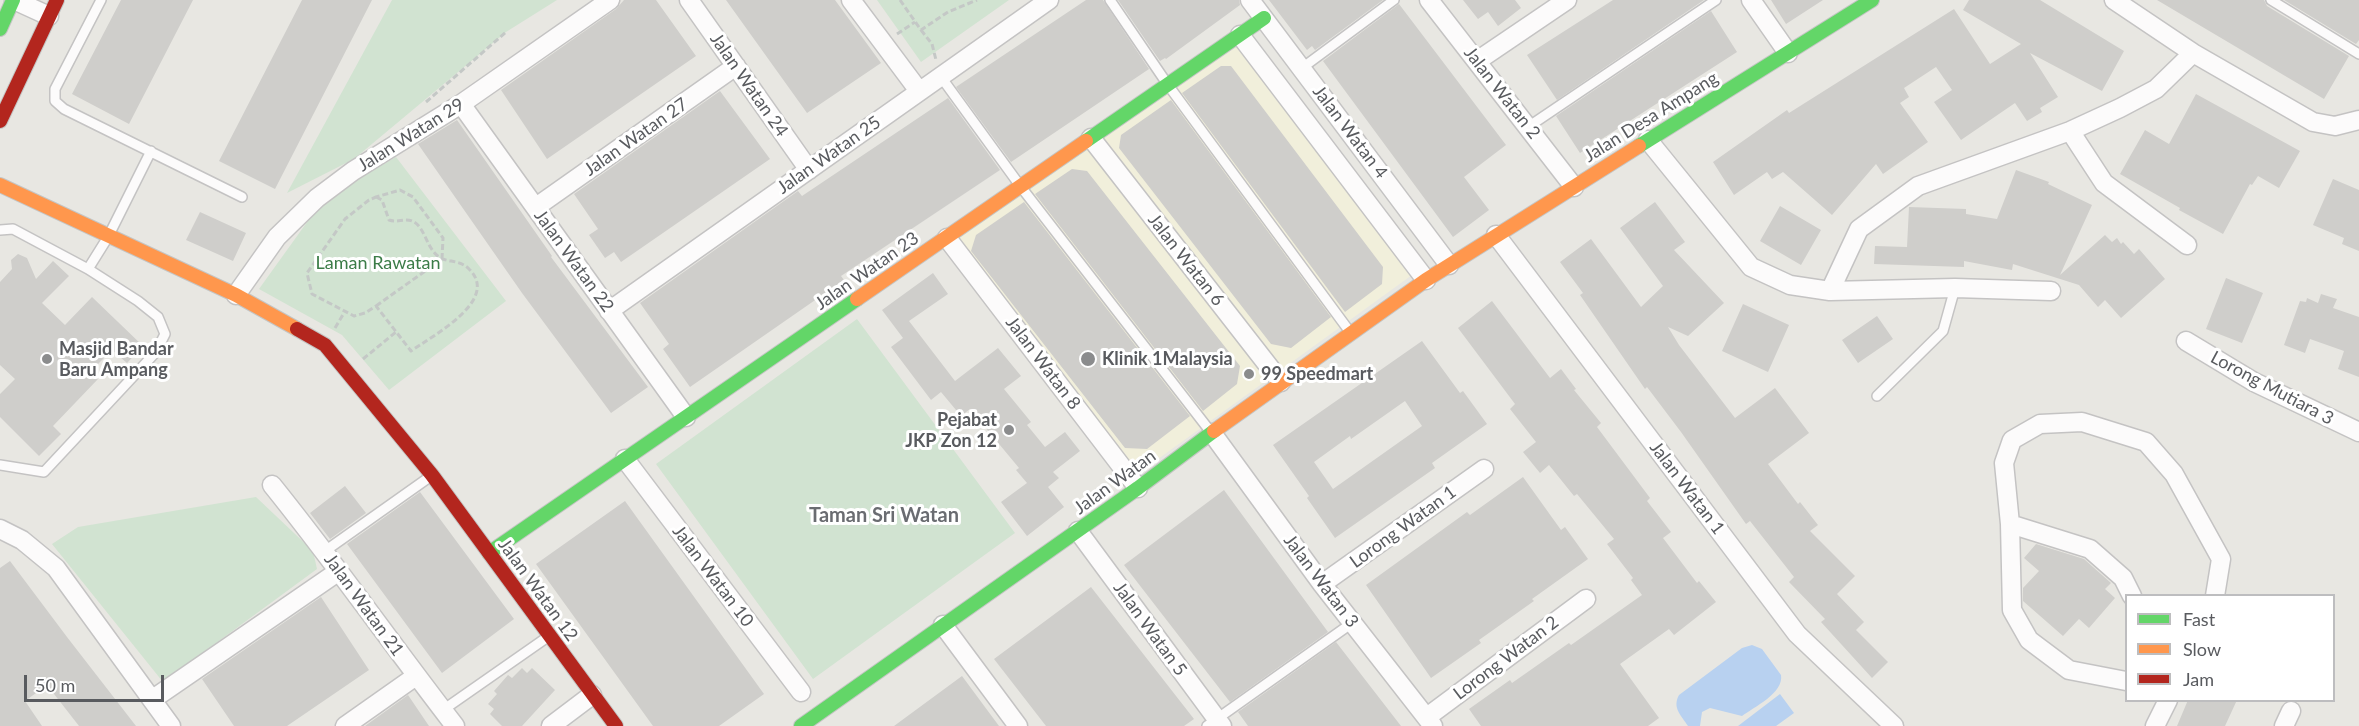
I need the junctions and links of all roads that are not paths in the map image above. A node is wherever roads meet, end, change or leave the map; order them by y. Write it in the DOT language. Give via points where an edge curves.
graph roads {
  1 [pos="14,0"];
  2 [pos="101,0"];
  3 [pos="610,0"];
  4 [pos="689,0"];
  5 [pos="851,0"];
  6 [pos="1048,0"];
  7 [pos="1110,0"];
  8 [pos="1250,0"];
  9 [pos="1394,0"];
  10 [pos="1429,0"];
  11 [pos="1567,0"];
  12 [pos="1716,0"];
  13 [pos="1751,0"];
  14 [pos="1872,0"];
  15 [pos="2114,0"];
  16 [pos="2271,0"];
  17 [pos="53,8"];
  18 [pos="1264,18"];
  19 [pos="0,29"];
  20 [pos="1240,35"];
  21 [pos="1788,52"];
  22 [pos="2193,53"];
  23 [pos="2359,54"];
  24 [pos="1477,61"];
  25 [pos="736,66"];
  26 [pos="1302,68"];
  27 [pos="941,77"];
  28 [pos="1168,85"];
  29 [pos="920,91"];
  30 [pos="461,104"];
  31 [pos="2359,120"];
  32 [pos="0,121"];
  33 [pos="1528,127"];
  34 [pos="2070,131"];
  35 [pos="1091,138"];
  36 [pos="1648,140"];
  37 [pos="151,151"];
  38 [pos="809,170"];
  39 [pos="0,185"];
  40 [pos="1021,187"];
  41 [pos="1574,187"];
  42 [pos="242,197"];
  43 [pos="536,207"];
  44 [pos="0,230"];
  45 [pos="1496,235"];
  46 [pos="108,237"];
  47 [pos="947,238"];
  48 [pos="2187,245"];
  49 [pos="1449,265"];
  50 [pos="88,269"];
  51 [pos="1426,280"];
  52 [pos="1955,288"];
  53 [pos="1830,291"];
  54 [pos="2052,291"];
  55 [pos="236,295"];
  56 [pos="609,311"];
  57 [pos="1351,334"];
  58 [pos="2186,341"];
  59 [pos="1281,382"];
  60 [pos="1877,396"];
  61 [pos="686,417"];
  62 [pos="2359,432"];
  63 [pos="1212,434"];
  64 [pos="625,459"];
  65 [pos="0,465"];
  66 [pos="1484,469"];
  67 [pos="432,475"];
  68 [pos="272,485"];
  69 [pos="1138,488"];
  70 [pos="2010,524"];
  71 [pos="0,529"];
  72 [pos="1078,531"];
  73 [pos="326,551"];
  74 [pos="489,553"];
  75 [pos="339,571"];
  76 [pos="1322,585"];
  77 [pos="2131,594"];
  78 [pos="2215,594"];
  79 [pos="1586,599"];
  80 [pos="1352,623"];
  81 [pos="943,625"];
  82 [pos="549,636"];
  83 [pos="416,676"];
  84 [pos="2125,681"];
  85 [pos="801,692"];
  86 [pos="592,695"];
  87 [pos="153,699"];
  88 [pos="2167,702"];
  89 [pos="443,710"];
  90 [pos="1430,721"];
  91 [pos="812,723"];
  92 [pos="1215,724"];
  93 [pos="171,726"];
  94 [pos="345,726"];
  95 [pos="455,726"];
  96 [pos="551,726"];
  97 [pos="616,726"];
  98 [pos="1018,726"];
  99 [pos="1894,726"];
  100 [pos="2155,726"];
  1 -- 17 [label="street"];
  1 -- 19 [label="street"];
  2 -- 37 [label="lane" via="56,89 55,101"];
  3 -- 30 [label="street, Jalan Watan 29"];
  4 -- 25 [label="street, Jalan Watan 24"];
  5 -- 29 [label="street"];
  6 -- 27 [label="street, Jalan Watan 25"];
  7 -- 28 [label="lane"];
  8 -- 18 [label="street, Jalan Watan 4"];
  9 -- 26 [label="lane"];
  10 -- 24 [label="street, Jalan Watan 2"];
  11 -- 24 [label="street"];
  12 -- 33 [label="lane"];
  13 -- 21 [label="street"];
  14 -- 21 [label="street, Jalan Desa Ampang"];
  15 -- 22 [label="street"];
  16 -- 23 [label="lane"];
  17 -- 32 [label="street"];
  18 -- 20 [label="street, Jalan Watan 23"];
  18 -- 26 [label="street, Jalan Watan 4"];
  20 -- 28 [label="street, Jalan Watan 23"];
  20 -- 51 [label="street, Jalan Watan 4"];
  21 -- 36 [label="street, Jalan Desa Ampang"];
  22 -- 31 [label="street" via="2313,122 2336,126"];
  22 -- 34 [label="street" via="2156,89"];
  24 -- 33 [label="street, Jalan Watan 2"];
  25 -- 38 [label="street, Jalan Watan 24"];
  25 -- 43 [label="street, Jalan Watan 27"];
  26 -- 49 [label="street, Jalan Watan 4"];
  27 -- 29 [label="street, Jalan Watan 25"];
  27 -- 40 [label="lane"];
  28 -- 35 [label="street, Jalan Watan 23"];
  28 -- 57 [label="lane"];
  29 -- 38 [label="street, Jalan Watan 25"];
  30 -- 43 [label="street, Jalan Watan 22"];
  30 -- 55 [label="street, Jalan Watan 29" via="317,198 277,237"];
  33 -- 41 [label="street, Jalan Watan 2"];
  34 -- 48 [label="street" via="2104,183"];
  34 -- 53 [label="street" via="1918,186 1859,229"];
  35 -- 40 [label="street, Jalan Watan 23"];
  35 -- 59 [label="street, Jalan Watan 6"];
  36 -- 41 [label="street, Jalan Desa Ampang"];
  36 -- 53 [label="street" via="1751,267 1790,285"];
  37 -- 42 [label="lane"];
  37 -- 46 [label="lane"];
  38 -- 56 [label="street, Jalan Watan 25"];
  39 -- 46 [label="street"];
  40 -- 47 [label="street, Jalan Watan 23"];
  40 -- 63 [label="lane"];
  41 -- 45 [label="street, Jalan Desa Ampang"];
  43 -- 56 [label="street, Jalan Watan 22"];
  44 -- 50 [label="lane" via="13,229"];
  45 -- 49 [label="street, Jalan Desa Ampang"];
  45 -- 99 [label="street, Jalan Watan 1" via="1797,634"];
  46 -- 50 [label="lane"];
  46 -- 55 [label="street, Jalan Watan 12"];
  47 -- 61 [label="street, Jalan Watan 23"];
  47 -- 69 [label="street, Jalan Watan 8"];
  49 -- 51 [label="street, Jalan Watan"];
  50 -- 65 [label="lane" via="158,317 165,334 156,352 44,472"];
  51 -- 57 [label="street, Jalan Watan"];
  52 -- 53 [label="street"];
  52 -- 54 [label="street"];
  52 -- 60 [label="lane" via="1943,331"];
  55 -- 67 [label="street, Jalan Watan 12" via="325,345"];
  56 -- 61 [label="street, Jalan Watan 22"];
  57 -- 59 [label="street, Jalan Watan"];
  58 -- 62 [label="street, Lorong Mutiara 3" via="2254,382"];
  59 -- 63 [label="street, Jalan Watan"];
  61 -- 64 [label="street, Jalan Watan 23"];
  63 -- 69 [label="street, Jalan Watan"];
  63 -- 76 [label="street, Jalan Watan 3"];
  64 -- 74 [label="street, Jalan Watan 23"];
  64 -- 85 [label="street, Jalan Watan 10"];
  66 -- 76 [label="street, Lorong Watan 1"];
  67 -- 73 [label="lane"];
  67 -- 74 [label="street, Jalan Watan 12"];
  68 -- 73 [label="street, Jalan Watan 21"];
  69 -- 72 [label="street, Jalan Watan"];
  70 -- 77 [label="street" via="2090,549 2123,578"];
  70 -- 78 [label="street" via="2004,463 2012,440 2040,424 2082,422 2146,442 2174,474 2221,559"];
  70 -- 84 [label="street" via="2012,610 2029,640 2069,670"];
  71 -- 87 [label="street" via="22,540 56,568"];
  72 -- 81 [label="street, Jalan Watan"];
  72 -- 92 [label="street, Jalan Watan 5"];
  73 -- 75 [label="street, Jalan Watan 21"];
  74 -- 82 [label="street, Jalan Watan 12"];
  75 -- 83 [label="street, Jalan Watan 21"];
  75 -- 87 [label="street"];
  76 -- 80 [label="street, Jalan Watan 3"];
  79 -- 90 [label="street, Lorong Watan 2"];
  80 -- 90 [label="street, Jalan Watan 3"];
  80 -- 92 [label="lane"];
  81 -- 91 [label="street, Jalan Watan"];
  81 -- 98 [label="street"];
  82 -- 86 [label="street, Jalan Watan 12"];
  82 -- 89 [label="lane"];
  83 -- 89 [label="street, Jalan Watan 21"];
  83 -- 94 [label="street"];
  86 -- 96 [label="street"];
  86 -- 97 [label="street, Jalan Watan 12"];
  87 -- 93 [label="street"];
  88 -- 100 [label="street"];
  89 -- 95 [label="street, Jalan Watan 21"];
}
